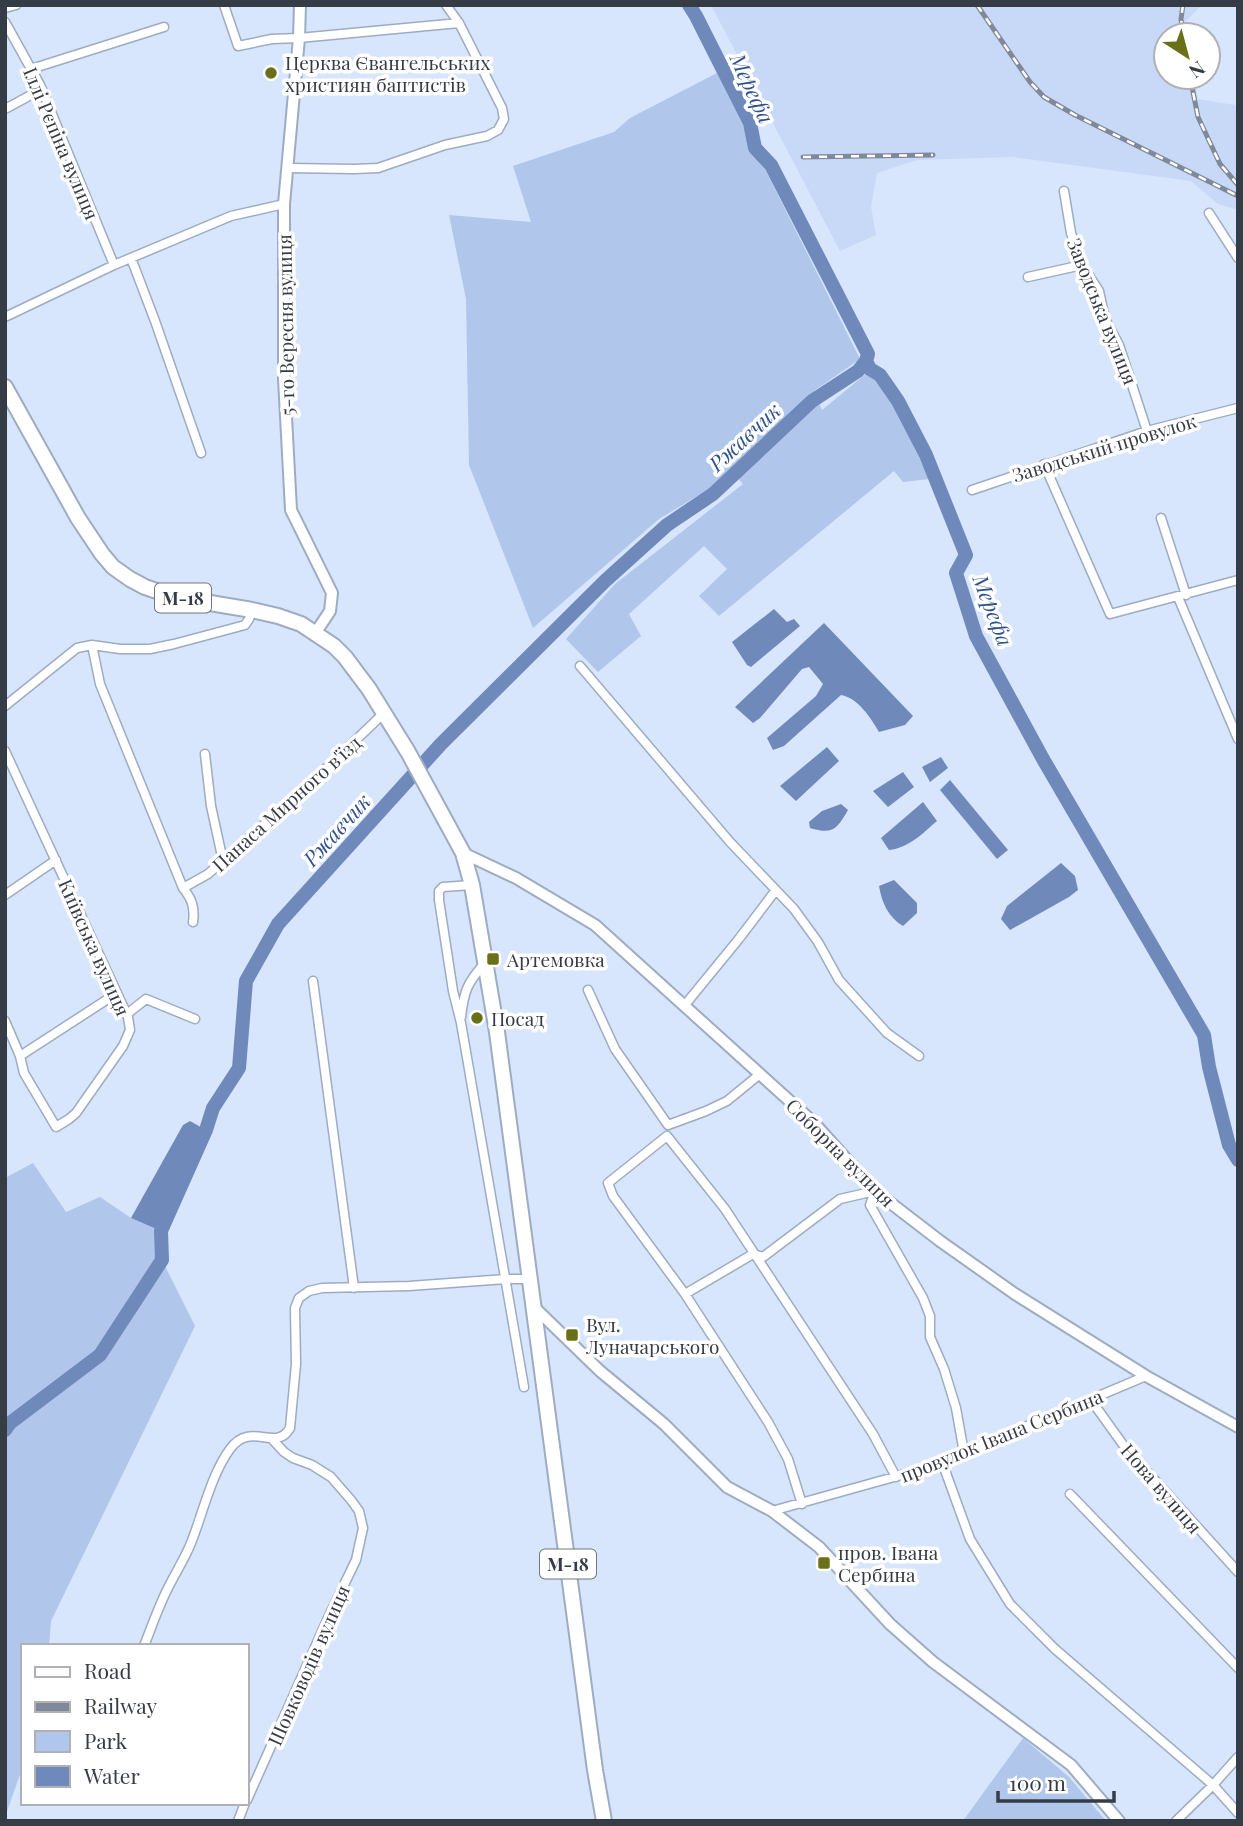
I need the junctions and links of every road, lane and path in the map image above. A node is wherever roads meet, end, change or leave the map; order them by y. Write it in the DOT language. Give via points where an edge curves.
graph roads {
  1 [pos="16,5"];
  2 [pos="224,5"];
  3 [pos="300,5"];
  4 [pos="446,5"];
  5 [pos="5,8"];
  6 [pos="5,22"];
  7 [pos="459,23"];
  8 [pos="164,27"];
  9 [pos="299,38"];
  10 [pos="32,69"];
  11 [pos="42,89"];
  12 [pos="5,108"];
  13 [pos="287,168"];
  14 [pos="1064,191"];
  15 [pos="284,204"];
  16 [pos="1209,213"];
  17 [pos="131,258"];
  18 [pos="1238,258"];
  19 [pos="114,265"];
  20 [pos="1083,265"];
  21 [pos="1028,277"];
  22 [pos="5,317"];
  23 [pos="5,387"];
  24 [pos="1238,408"];
  25 [pos="1147,431"];
  26 [pos="201,453"];
  27 [pos="1044,464"];
  28 [pos="972,490"];
  29 [pos="1161,518"];
  30 [pos="1238,580"];
  31 [pos="1182,596"];
  32 [pos="251,610"];
  33 [pos="316,632"];
  34 [pos="92,645"];
  35 [pos="580,666"];
  36 [pos="5,706"];
  37 [pos="384,713"];
  38 [pos="1238,739"];
  39 [pos="5,751"];
  40 [pos="205,754"];
  41 [pos="463,853"];
  42 [pos="55,860"];
  43 [pos="223,861"];
  44 [pos="472,885"];
  45 [pos="183,888"];
  46 [pos="776,890"];
  47 [pos="5,895"];
  48 [pos="193,922"];
  49 [pos="485,963"];
  50 [pos="313,981"];
  51 [pos="588,990"];
  52 [pos="117,993"];
  53 [pos="684,1006"];
  54 [pos="127,1014"];
  55 [pos="195,1019"];
  56 [pos="5,1021"];
  57 [pos="461,1023"];
  58 [pos="20,1056"];
  59 [pos="919,1056"];
  60 [pos="760,1074"];
  61 [pos="668,1125"];
  62 [pos="667,1136"];
  63 [pos="875,1191"];
  64 [pos="753,1254"];
  65 [pos="506,1279"];
  66 [pos="530,1279"];
  67 [pos="354,1287"];
  68 [pos="685,1294"];
  69 [pos="534,1307"];
  70 [pos="1146,1376"];
  71 [pos="524,1387"];
  72 [pos="1091,1400"];
  73 [pos="1238,1427"];
  74 [pos="285,1435"];
  75 [pos="272,1439"];
  76 [pos="284,1452"];
  77 [pos="964,1453"];
  78 [pos="942,1462"];
  79 [pos="896,1477"];
  80 [pos="1070,1494"];
  81 [pos="802,1504"];
  82 [pos="772,1511"];
  83 [pos="1238,1572"];
  84 [pos="145,1644"];
  85 [pos="1238,1668"];
  86 [pos="1238,1757"];
  87 [pos="1213,1785"];
  88 [pos="248,1798"];
  89 [pos="1238,1813"];
  90 [pos="604,1821"];
  91 [pos="1119,1821"];
  92 [pos="1176,1821"];
  1 -- 5 [label="street"];
  2 -- 9 [label="street" via="238,46"];
  3 -- 9 [label="street, 5-го Вересня вулиця"];
  4 -- 7 [label="street"];
  6 -- 10 [label="street, Іллі Рєпіна вулиця"];
  7 -- 9 [label="street"];
  7 -- 13 [label="street" via="502,108 498,131 378,168"];
  8 -- 10 [label="street"];
  9 -- 13 [label="street, 5-го Вересня вулиця"];
  10 -- 11 [label="street, Іллі Рєпіна вулиця"];
  11 -- 12 [label="street"];
  11 -- 19 [label="street, Іллі Рєпіна вулиця"];
  13 -- 15 [label="street, 5-го Вересня вулиця"];
  14 -- 20 [label="street, Заводська вулиця" via="1071,233"];
  15 -- 17 [label="street" via="231,216"];
  15 -- 33 [label="street, 5-го Вересня вулиця" via="284,379 291,510 332,593 330,611"];
  16 -- 18 [label="street"];
  17 -- 19 [label="street"];
  17 -- 26 [label="street"];
  19 -- 22 [label="street"];
  20 -- 21 [label="street"];
  20 -- 25 [label="street, Заводська вулиця" via="1099,291"];
  23 -- 32 [label="highway, М-18" via="78,518 113,566 145,587 174,597"];
  24 -- 25 [label="street, Заводський провулок"];
  25 -- 27 [label="street, Заводський провулок"];
  27 -- 28 [label="street, Заводський провулок"];
  27 -- 31 [label="street" via="1110,614"];
  29 -- 31 [label="street"];
  30 -- 31 [label="street"];
  31 -- 38 [label="street"];
  32 -- 33 [label="highway, М-18"];
  32 -- 34 [label="street" via="244,625 174,644 150,649"];
  33 -- 37 [label="highway, М-18" via="345,657"];
  34 -- 36 [label="street" via="76,648"];
  34 -- 45 [label="street" via="100,684"];
  35 -- 46 [label="street"];
  37 -- 41 [label="highway, М-18"];
  37 -- 43 [label="street, Панаса Мирного в'їзд"];
  39 -- 42 [label="street, Київська вулиця"];
  40 -- 43 [label="street"];
  41 -- 44 [label="highway, М-18"];
  41 -- 53 [label="street, Соборна вулиця" via="595,925"];
  42 -- 47 [label="street"];
  42 -- 52 [label="street, Київська вулиця"];
  43 -- 45 [label="street, Панаса Мирного в'їзд"];
  44 -- 49 [label="highway, М-18"];
  44 -- 57 [label="street" via="439,891"];
  45 -- 48 [label="street" via="191,898"];
  46 -- 53 [label="street"];
  46 -- 59 [label="street" via="818,942 839,980 887,1033"];
  49 -- 57 [label="street" via="464,994"];
  49 -- 66 [label="highway, М-18"];
  50 -- 67 [label="street"];
  51 -- 61 [label="street" via="615,1049"];
  52 -- 54 [label="street, Київська вулиця"];
  52 -- 58 [label="street"];
  53 -- 60 [label="street, Соборна вулиця"];
  54 -- 55 [label="street" via="146,999"];
  54 -- 58 [label="street, Київська вулиця" via="130,1030 123,1046 76,1113 56,1127 24,1073"];
  56 -- 58 [label="street"];
  57 -- 65 [label="street"];
  60 -- 61 [label="street" via="727,1101"];
  60 -- 63 [label="street, Соборна вулиця" via="814,1123"];
  61 -- 62 [label="street"];
  62 -- 64 [label="street" via="725,1209"];
  62 -- 68 [label="street" via="608,1183"];
  63 -- 64 [label="street" via="841,1199 763,1257"];
  63 -- 70 [label="street, Соборна вулиця" via="1015,1294"];
  63 -- 77 [label="street" via="870,1205 930,1316 930,1337 956,1408"];
  64 -- 68 [label="street"];
  64 -- 79 [label="street" via="873,1434"];
  65 -- 66 [label="street"];
  65 -- 67 [label="street"];
  65 -- 71 [label="street"];
  66 -- 69 [label="highway, М-18"];
  67 -- 74 [label="street" via="322,1288 299,1298 291,1423"];
  68 -- 81 [label="street" via="768,1422 788,1459"];
  69 -- 82 [label="street" via="727,1487"];
  69 -- 90 [label="highway, М-18"];
  70 -- 72 [label="street, провулок Івана Сербина"];
  70 -- 73 [label="street, Соборна вулиця"];
  72 -- 77 [label="street, провулок Івана Сербина"];
  72 -- 83 [label="street, Нова вулиця" via="1124,1446"];
  74 -- 75 [label="street"];
  74 -- 76 [label="street"];
  75 -- 76 [label="street"];
  75 -- 84 [label="street" via="248,1436 228,1451"];
  76 -- 88 [label="street, Шовководів вулиця" via="331,1477 359,1511 363,1528 356,1560"];
  77 -- 78 [label="street, провулок Івана Сербина"];
  78 -- 79 [label="street, провулок Івана Сербина"];
  78 -- 87 [label="street" via="970,1539 1010,1604 1055,1649"];
  79 -- 81 [label="street, провулок Івана Сербина"];
  80 -- 85 [label="street"];
  81 -- 82 [label="street, провулок Івана Сербина"];
  82 -- 91 [label="street" via="819,1547 890,1624 933,1662 1071,1765"];
  86 -- 87 [label="street"];
  87 -- 89 [label="street"];
  87 -- 92 [label="street"];
}
